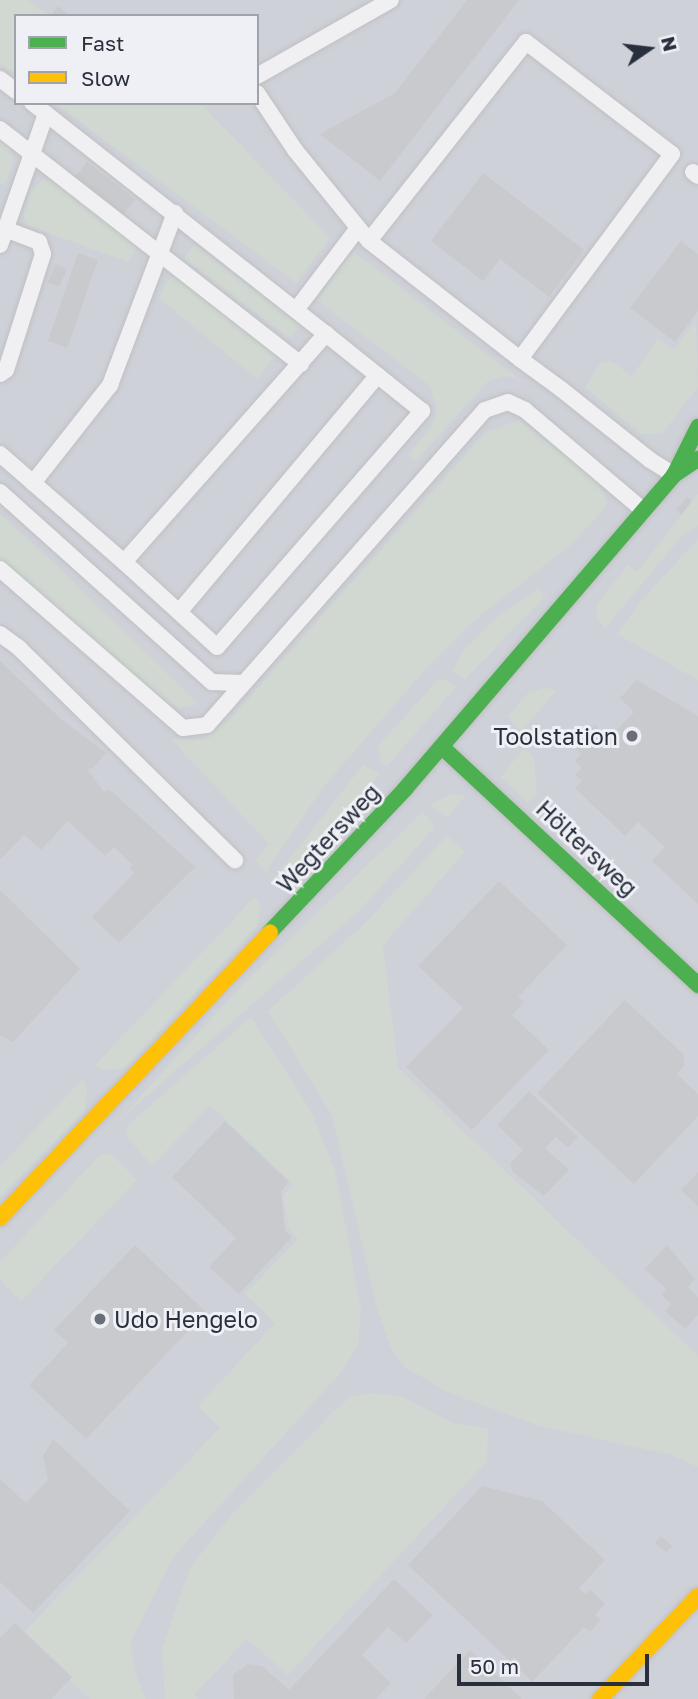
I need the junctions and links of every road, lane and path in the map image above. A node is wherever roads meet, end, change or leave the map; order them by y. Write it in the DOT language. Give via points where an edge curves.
graph roads {
  1 [pos="391,0"];
  2 [pos="259,75"];
  3 [pos="259,96"];
  4 [pos="35,105"];
  5 [pos="46,114"];
  6 [pos="0,129"];
  7 [pos="33,153"];
  8 [pos="175,213"];
  9 [pos="358,228"];
  10 [pos="3,237"];
  11 [pos="369,241"];
  12 [pos="159,251"];
  13 [pos="296,310"];
  14 [pos="326,334"];
  15 [pos="520,359"];
  16 [pos="301,364"];
  17 [pos="0,374"];
  18 [pos="378,376"];
  19 [pos="698,427"];
  20 [pos="0,454"];
  21 [pos="698,459"];
  22 [pos="674,475"];
  23 [pos="33,483"];
  24 [pos="0,492"];
  25 [pos="645,512"];
  26 [pos="124,562"];
  27 [pos="0,569"];
  28 [pos="179,612"];
  29 [pos="0,634"];
  30 [pos="242,683"];
  31 [pos="442,747"];
  32 [pos="236,860"];
  33 [pos="698,985"];
  34 [pos="0,1218"];
  35 [pos="698,1596"];
  36 [pos="600,1699"];
  1 -- 2 [label="lane"];
  3 -- 9 [label="lane" via="295,150"];
  4 -- 5 [label="lane"];
  5 -- 7 [label="lane"];
  5 -- 8 [label="lane"];
  6 -- 7 [label="lane"];
  7 -- 10 [label="lane"];
  7 -- 12 [label="lane"];
  8 -- 12 [label="lane"];
  8 -- 13 [label="lane"];
  9 -- 11 [label="lane"];
  9 -- 13 [label="lane"];
  10 -- 17 [label="lane" via="38,242 43,254 6,370"];
  11 -- 15 [label="lane"];
  11 -- 15 [label="lane" via="526,42 672,154"];
  12 -- 16 [label="lane"];
  12 -- 23 [label="lane" via="110,385"];
  13 -- 14 [label="lane"];
  14 -- 16 [label="lane"];
  14 -- 18 [label="lane"];
  15 -- 22 [label="lane"];
  16 -- 26 [label="lane"];
  18 -- 28 [label="lane"];
  18 -- 28 [label="lane" via="422,411 217,646"];
  19 -- 22 [label="street, Wegtersweg"];
  20 -- 23 [label="lane"];
  21 -- 22 [label="street, Wegtersweg"];
  22 -- 25 [label="street, Wegtersweg"];
  23 -- 26 [label="lane"];
  24 -- 30 [label="lane" via="212,682"];
  25 -- 30 [label="lane" via="525,410 508,402 485,410"];
  25 -- 31 [label="street, Wegtersweg"];
  26 -- 28 [label="lane"];
  27 -- 30 [label="lane" via="183,728 207,725"];
  29 -- 32 [label="lane"];
  31 -- 33 [label="street, Höltersweg"];
  31 -- 34 [label="street, Wegtersweg"];
  35 -- 36 [label="street"];
}
